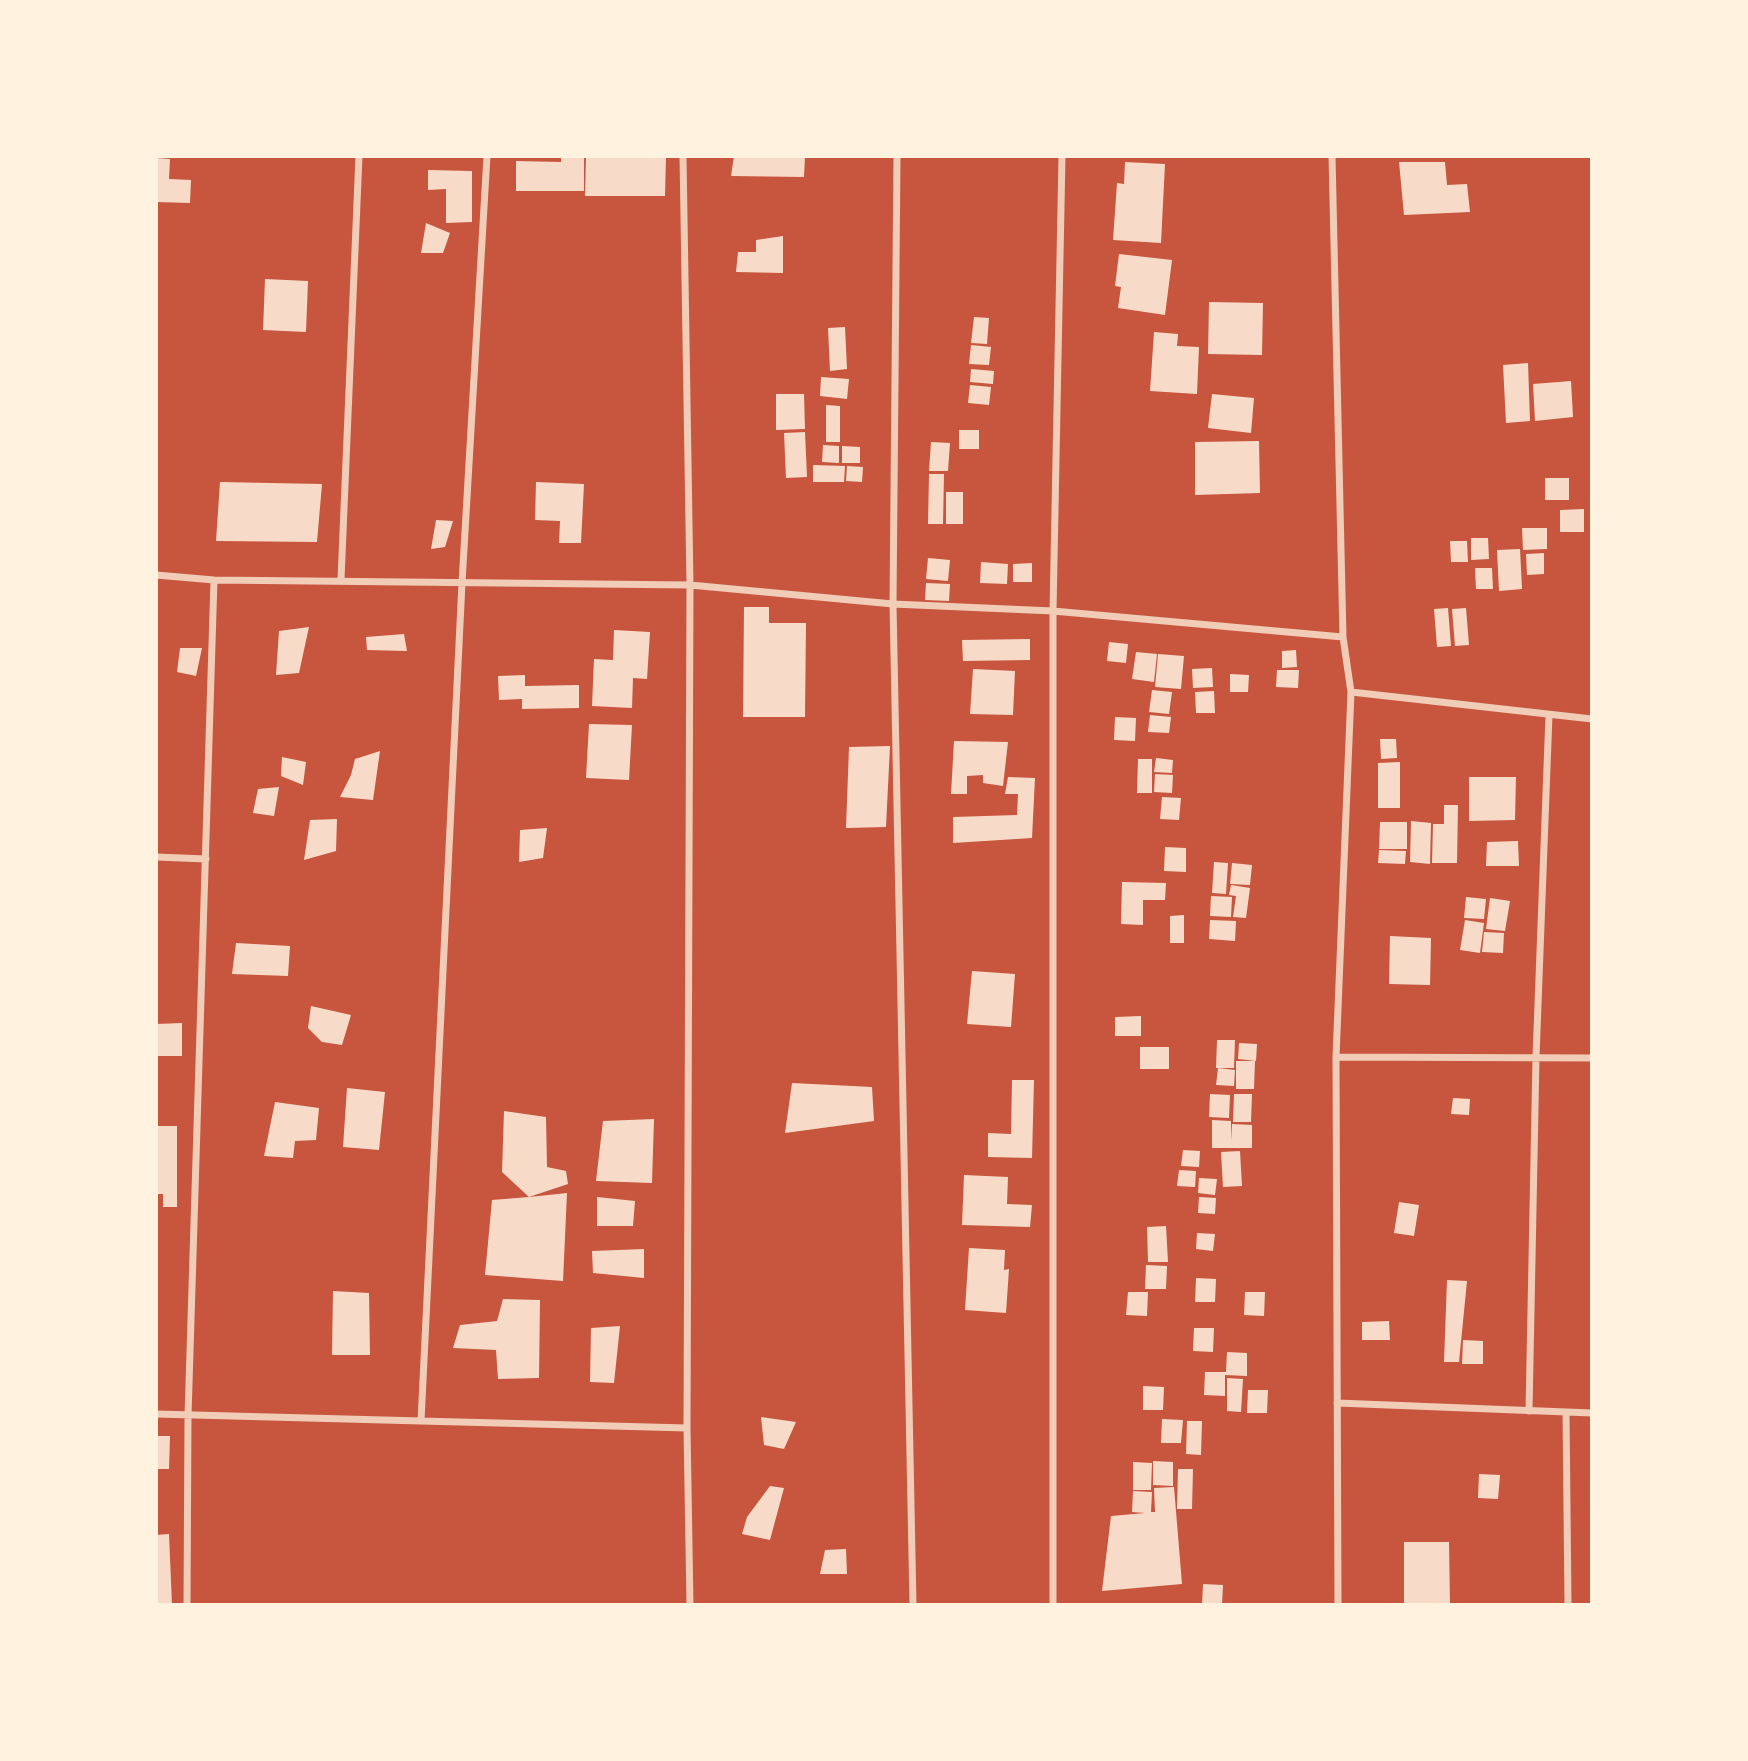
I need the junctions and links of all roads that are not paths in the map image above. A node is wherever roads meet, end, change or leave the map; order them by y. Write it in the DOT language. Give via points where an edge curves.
graph roads {
  1 [pos="359,156"];
  2 [pos="487,156"];
  3 [pos="683,156"];
  4 [pos="897,156"];
  5 [pos="1062,156"];
  6 [pos="1332,156"];
  7 [pos="156,575"];
  8 [pos="341,579"];
  9 [pos="214,580"];
  10 [pos="462,583"];
  11 [pos="690,585"];
  12 [pos="893,604"];
  13 [pos="1053,611"];
  14 [pos="1343,637"];
  15 [pos="1351,692"];
  16 [pos="1549,715"];
  17 [pos="1592,719"];
  18 [pos="156,857"];
  19 [pos="206,859"];
  20 [pos="1336,1057"];
  21 [pos="1536,1057"];
  22 [pos="1592,1058"];
  23 [pos="1338,1403"];
  24 [pos="1529,1411"];
  25 [pos="1566,1412"];
  26 [pos="1592,1413"];
  27 [pos="156,1414"];
  28 [pos="188,1416"];
  29 [pos="421,1421"];
  30 [pos="687,1428"];
  31 [pos="187,1605"];
  32 [pos="690,1605"];
  33 [pos="913,1605"];
  34 [pos="1053,1605"];
  35 [pos="1338,1605"];
  36 [pos="1568,1605"];
  1 -- 8 [label="street"];
  2 -- 10 [label="street"];
  3 -- 11 [label="street"];
  4 -- 12 [label="street"];
  5 -- 13 [label="street"];
  6 -- 14 [label="street"];
  7 -- 9 [label="street"];
  8 -- 9 [label="street"];
  8 -- 10 [label="street"];
  9 -- 19 [label="street"];
  10 -- 11 [label="street"];
  10 -- 29 [label="street"];
  11 -- 12 [label="street"];
  11 -- 30 [label="street"];
  12 -- 13 [label="street"];
  12 -- 33 [label="street"];
  13 -- 14 [label="street"];
  13 -- 34 [label="street"];
  14 -- 15 [label="street"];
  15 -- 16 [label="street"];
  15 -- 20 [label="street"];
  16 -- 17 [label="street"];
  16 -- 21 [label="street"];
  18 -- 19 [label="street"];
  19 -- 28 [label="street"];
  20 -- 21 [label="street"];
  20 -- 23 [label="street"];
  21 -- 22 [label="street"];
  21 -- 24 [label="street"];
  23 -- 24 [label="street"];
  23 -- 35 [label="street"];
  24 -- 25 [label="street"];
  25 -- 26 [label="street"];
  25 -- 36 [label="street"];
  27 -- 28 [label="street"];
  28 -- 29 [label="street"];
  28 -- 31 [label="street"];
  29 -- 30 [label="street"];
  30 -- 32 [label="street"];
}
